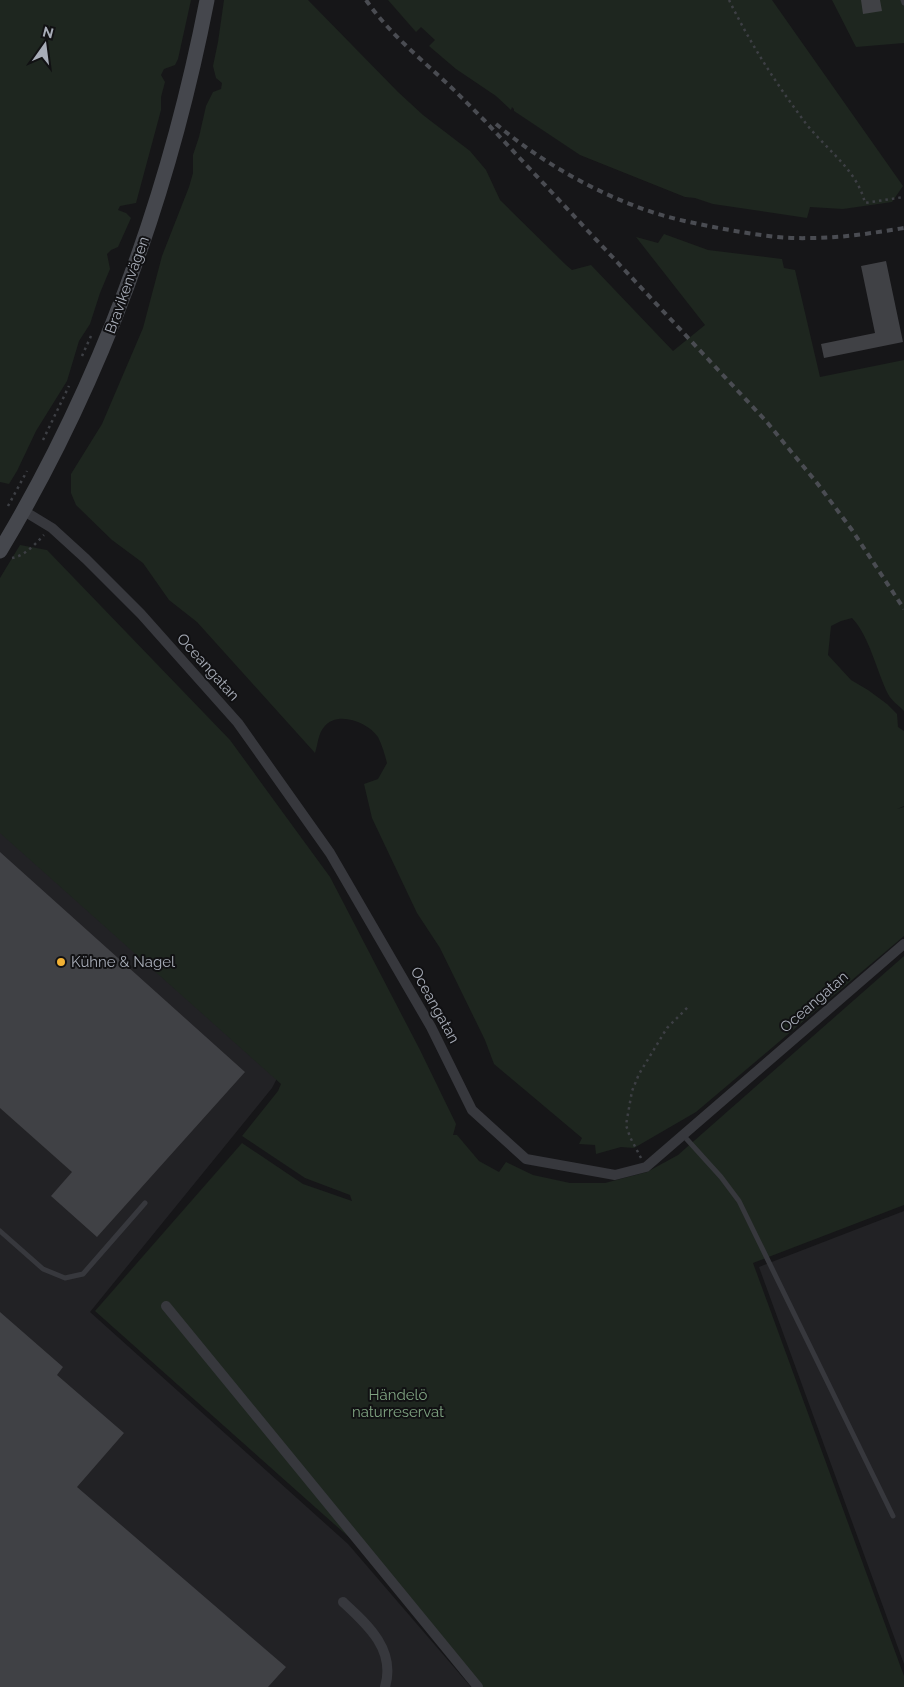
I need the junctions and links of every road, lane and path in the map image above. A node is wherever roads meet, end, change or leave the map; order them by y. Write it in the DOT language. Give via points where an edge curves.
graph roads {
  1 [pos="207,0"];
  2 [pos="729,0"];
  3 [pos="904,197"];
  4 [pos="91,335"];
  5 [pos="80,361"];
  6 [pos="72,378"];
  7 [pos="42,441"];
  8 [pos="29,468"];
  9 [pos="24,511"];
  10 [pos="5,512"];
  11 [pos="52,528"];
  12 [pos="0,551"];
  13 [pos="904,944"];
  14 [pos="688,1007"];
  15 [pos="683,1135"];
  16 [pos="646,1167"];
  17 [pos="145,1203"];
  18 [pos="0,1232"];
  19 [pos="166,1306"];
  20 [pos="893,1516"];
  21 [pos="343,1602"];
  22 [pos="385,1687"];
  23 [pos="478,1687"];
  1 -- 9 [label="street, Bravikenvägen" via="166,170 117,316 68,427"];
  2 -- 3 [label="path" via="779,86 805,123 856,180 865,203"];
  4 -- 5 [label="path"];
  6 -- 7 [label="path"];
  8 -- 10 [label="path"];
  9 -- 11 [label="street, Oceangatan"];
  9 -- 12 [label="street, Bravikenvägen"];
  11 -- 12 [label="path" via="18,557 12,558"];
  11 -- 16 [label="street, Oceangatan" via="141,614 238,723 330,853 431,1027 472,1110 526,1159 615,1175"];
  13 -- 15 [label="street, Oceangatan"];
  14 -- 16 [label="path" via="667,1028 632,1091 626,1125"];
  15 -- 16 [label="street, Oceangatan"];
  15 -- 20 [label="lane" via="740,1201"];
  17 -- 18 [label="lane" via="83,1274 64,1278 42,1269"];
  19 -- 23 [label="street"];
  21 -- 22 [label="street" via="371,1628 382,1645 388,1665"];
}
